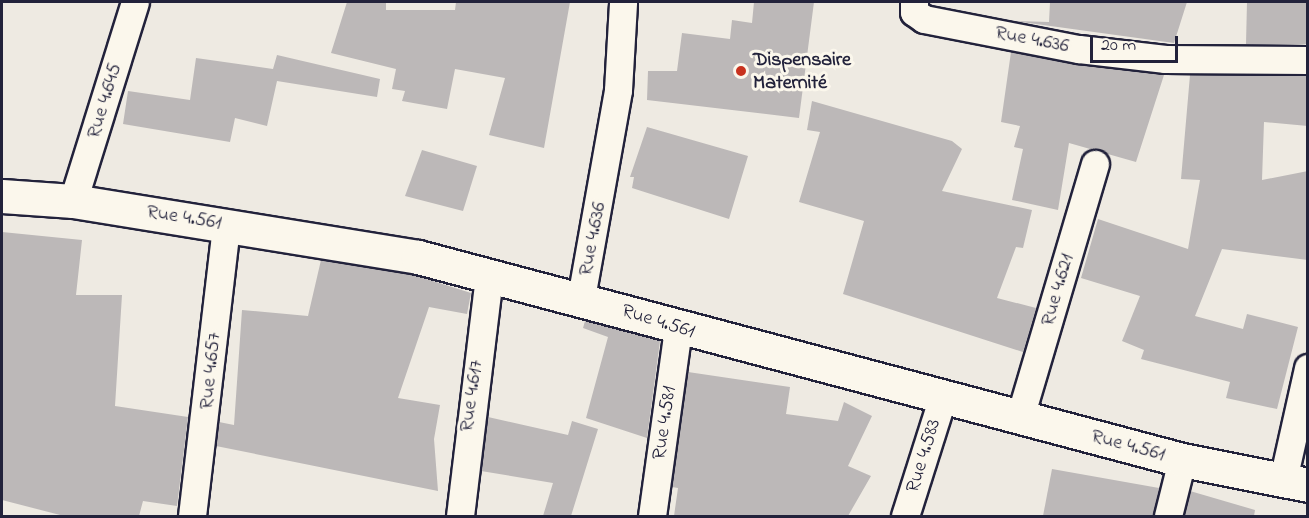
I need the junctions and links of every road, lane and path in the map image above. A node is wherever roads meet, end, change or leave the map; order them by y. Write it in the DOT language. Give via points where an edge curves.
graph roads {
  1 [pos="135,2"];
  2 [pos="623,2"];
  3 [pos="914,2"];
  4 [pos="1308,60"];
  5 [pos="1095,164"];
  6 [pos="2,196"];
  7 [pos="73,201"];
  8 [pos="226,225"];
  9 [pos="489,275"];
  10 [pos="581,298"];
  11 [pos="678,329"];
  12 [pos="1308,368"];
  13 [pos="943,396"];
  14 [pos="1020,417"];
  15 [pos="1182,460"];
  16 [pos="1295,482"];
  17 [pos="192,516"];
  18 [pos="460,516"];
  19 [pos="652,516"];
  20 [pos="905,516"];
  21 [pos="1168,516"];
  1 -- 7 [label="street, Rue 4.645"];
  2 -- 10 [label="street, Rue 4.636" via="618,90"];
  3 -- 4 [label="street, Rue 4.636" via="914,12 924,19 1079,49 1165,59"];
  5 -- 14 [label="street, Rue 4.621"];
  6 -- 7 [label="main road, Rue 4.561"];
  7 -- 8 [label="main road, Rue 4.561"];
  8 -- 9 [label="main road, Rue 4.561" via="418,257"];
  8 -- 17 [label="street, Rue 4.657"];
  9 -- 10 [label="main road, Rue 4.561"];
  9 -- 18 [label="street, Rue 4.617"];
  10 -- 11 [label="main road, Rue 4.561"];
  11 -- 13 [label="main road, Rue 4.561"];
  11 -- 19 [label="street, Rue 4.581"];
  12 -- 16 [label="street"];
  13 -- 14 [label="main road, Rue 4.561"];
  13 -- 20 [label="street, Rue 4.583"];
  14 -- 15 [label="main road, Rue 4.561"];
  15 -- 16 [label="main road, Rue 4.561"];
  15 -- 21 [label="street"];
}
